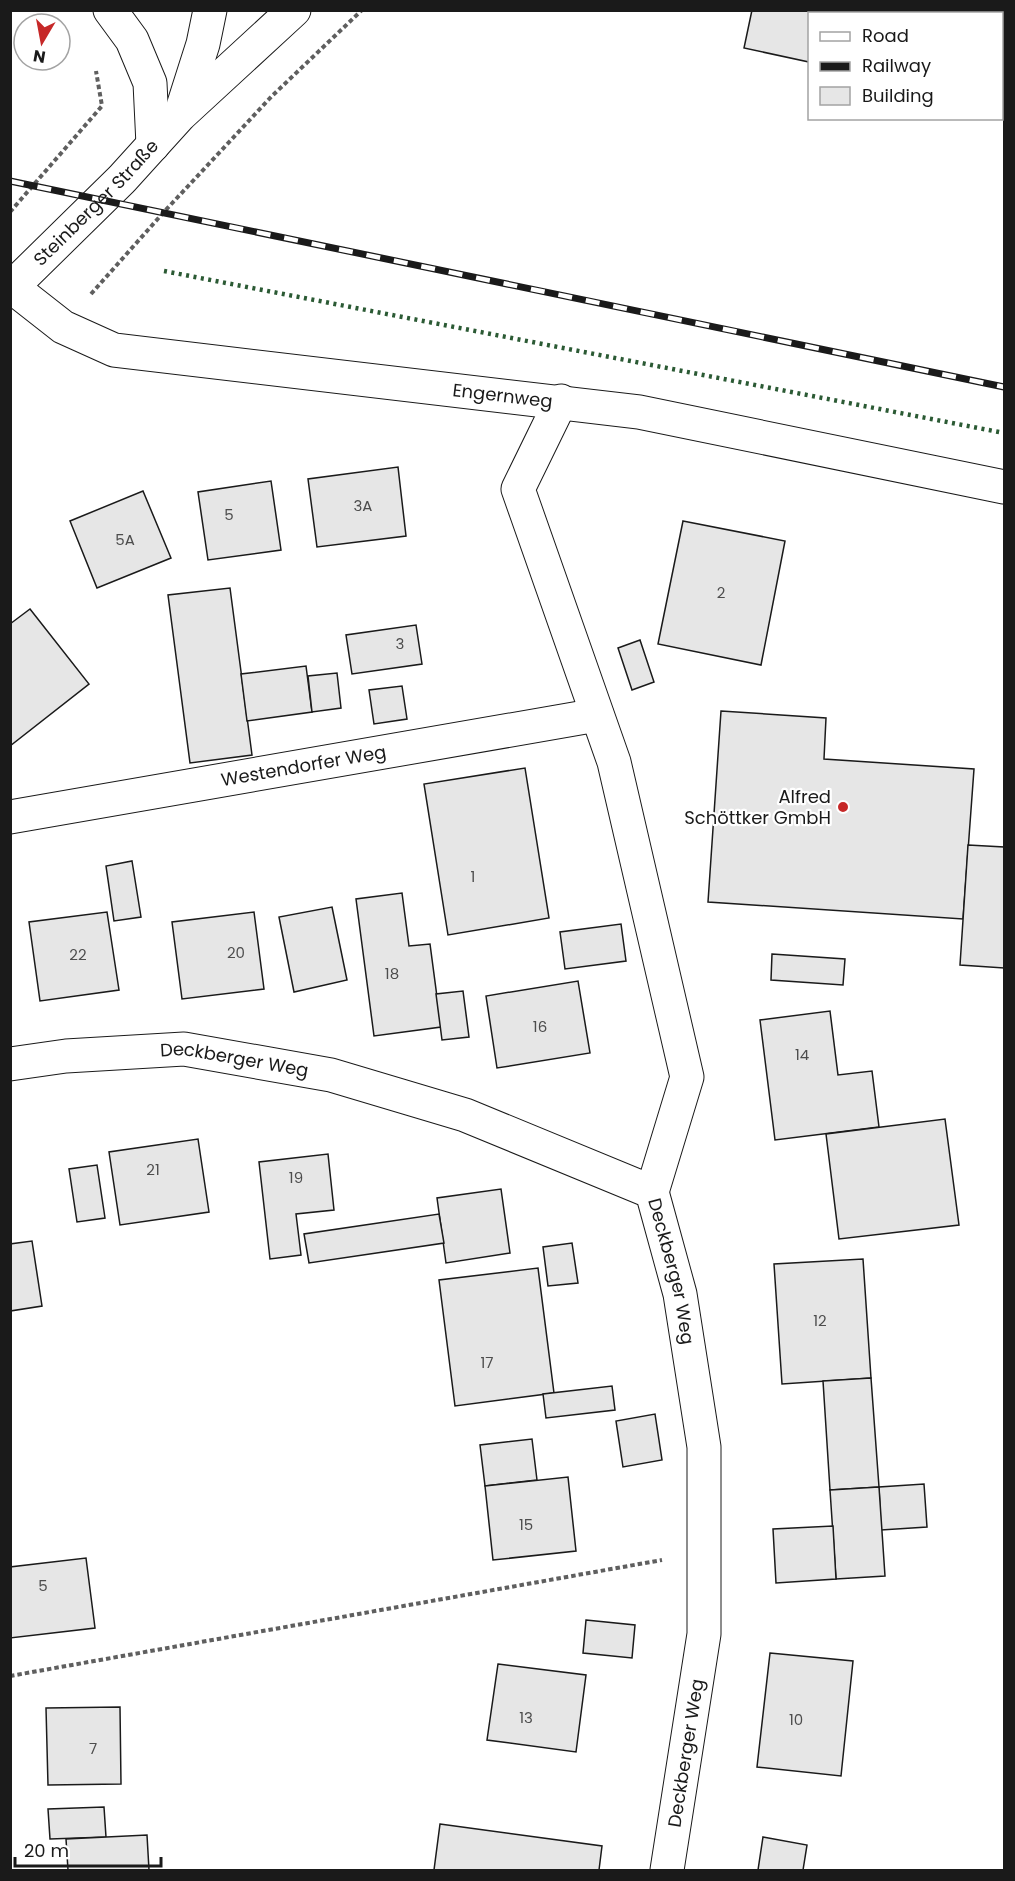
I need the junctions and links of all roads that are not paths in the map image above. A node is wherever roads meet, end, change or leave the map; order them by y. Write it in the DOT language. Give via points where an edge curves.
graph roads {
  1 [pos="110,10"];
  2 [pos="210,10"];
  3 [pos="267,10"];
  4 [pos="294,10"];
  5 [pos="260,43"];
  6 [pos="180,115"];
  7 [pos="153,145"];
  8 [pos="11,288"];
  9 [pos="561,401"];
  10 [pos="1005,487"];
  11 [pos="597,715"];
  12 [pos="10,817"];
  13 [pos="10,1064"];
  14 [pos="652,1192"];
  15 [pos="668,1870"];
  1 -- 7 [label="street" via="132,40 150,83"];
  2 -- 6 [label="street, Steinberger Straße"];
  3 -- 5 [label="street"];
  4 -- 5 [label="street, Steinberger Straße"];
  5 -- 6 [label="street, Steinberger Straße"];
  6 -- 7 [label="street, Steinberger Straße"];
  7 -- 8 [label="street, Steinberger Straße"];
  8 -- 9 [label="street, Engernweg" via="63,327 114,350"];
  9 -- 10 [label="street, Engernweg" via="639,412"];
  9 -- 11 [label="street" via="518,489"];
  11 -- 12 [label="street, Westendorfer Weg"];
  11 -- 14 [label="street" via="614,762 687,1077"];
  13 -- 14 [label="street, Deckberger Weg" via="66,1056 184,1049 331,1075 465,1115"];
  14 -- 15 [label="street, Deckberger Weg" via="680,1294 704,1447 704,1634"];
}
